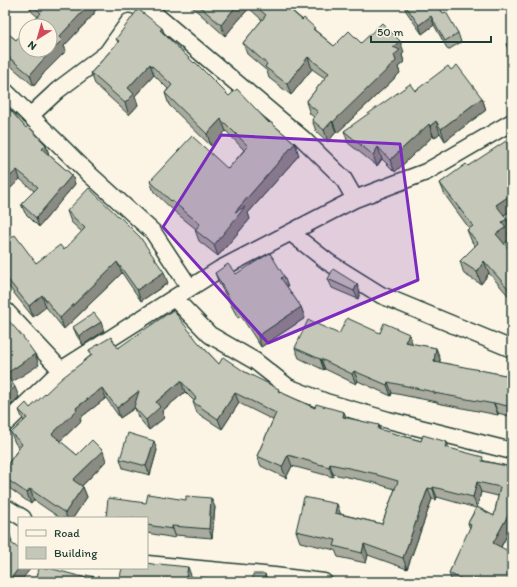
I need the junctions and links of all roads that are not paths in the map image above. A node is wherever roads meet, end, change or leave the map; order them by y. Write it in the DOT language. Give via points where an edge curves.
graph roads {
  1 [pos="141,5"];
  2 [pos="144,5"];
  3 [pos="5,91"];
  4 [pos="30,116"];
  5 [pos="512,122"];
  6 [pos="355,199"];
  7 [pos="291,233"];
  8 [pos="190,288"];
  9 [pos="174,298"];
  10 [pos="5,310"];
  11 [pos="512,349"];
  12 [pos="61,370"];
  13 [pos="5,424"];
  14 [pos="512,451"];
  15 [pos="5,507"];
  16 [pos="20,517"];
  17 [pos="148,564"];
  18 [pos="324,582"];
  1 -- 4 [label="street" via="107,53 58,90"];
  2 -- 6 [label="street" via="302,138 343,178"];
  3 -- 4 [label="street"];
  4 -- 8 [label="street" via="153,232"];
  5 -- 6 [label="street" via="426,172"];
  6 -- 7 [label="street"];
  7 -- 8 [label="street" via="220,269"];
  7 -- 11 [label="street" via="328,262 381,295"];
  8 -- 9 [label="street"];
  9 -- 12 [label="street"];
  9 -- 14 [label="street" via="210,335 255,361 288,387 326,402 388,420"];
  10 -- 12 [label="street"];
  12 -- 13 [label="street"];
  15 -- 16 [label="street"];
  17 -- 18 [label="street"];
}
